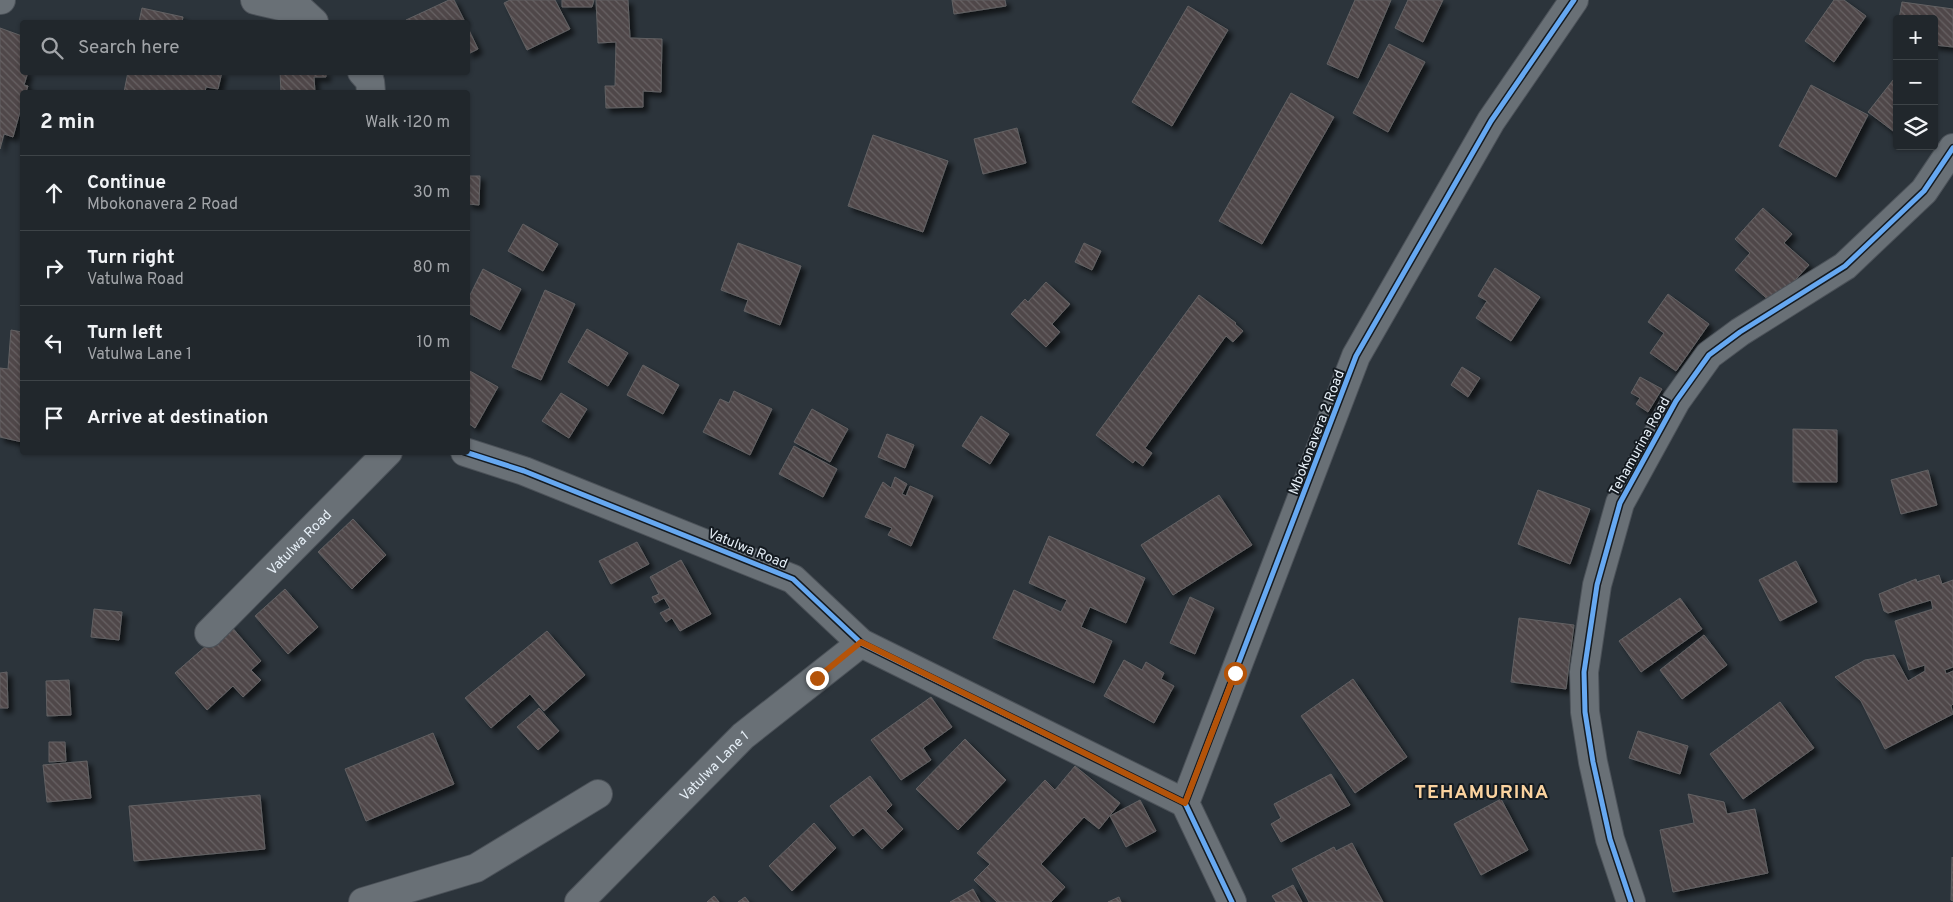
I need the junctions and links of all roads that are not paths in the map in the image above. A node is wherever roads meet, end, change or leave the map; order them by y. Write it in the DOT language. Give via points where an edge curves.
graph roads {
  1 [pos="255,0"];
  2 [pos="1574,0"];
  3 [pos="312,20"];
  4 [pos="365,75"];
  5 [pos="371,90"];
  6 [pos="1953,148"];
  7 [pos="470,454"];
  8 [pos="385,455"];
  9 [pos="209,633"];
  10 [pos="861,642"];
  11 [pos="598,794"];
  12 [pos="1185,803"];
  13 [pos="363,902"];
  14 [pos="579,902"];
  15 [pos="1232,902"];
  16 [pos="1631,902"];
  1 -- 3 [label="street" via="302,11"];
  2 -- 12 [label="street, Mbokonavera 2 Road" via="1492,121 1356,356"];
  4 -- 5 [label="street" via="370,80"];
  6 -- 16 [label="street, Tehamurina Road" via="1924,191 1845,266 1709,355 1676,401 1620,503 1598,585 1584,672 1585,712 1610,839"];
  7 -- 10 [label="street, Vatulwa Road" via="524,470 793,579"];
  8 -- 9 [label="street, Vatulwa Road"];
  10 -- 12 [label="street, Vatulwa Road"];
  10 -- 14 [label="street, Vatulwa Lane 1" via="743,736"];
  11 -- 13 [label="street" via="476,868"];
  12 -- 15 [label="street"];
}
